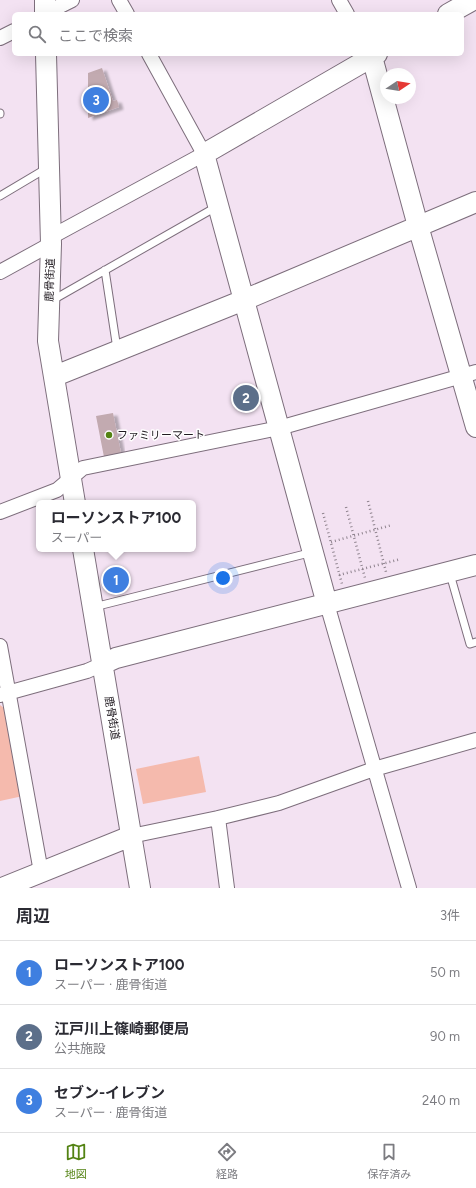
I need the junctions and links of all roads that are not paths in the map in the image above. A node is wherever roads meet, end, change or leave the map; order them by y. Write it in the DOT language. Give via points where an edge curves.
graph roads {
  1 [pos="72,0"];
  2 [pos="119,0"];
  3 [pos="339,0"];
  4 [pos="472,0"];
  5 [pos="45,10"];
  6 [pos="126,12"];
  7 [pos="346,12"];
  8 [pos="451,12"];
  9 [pos="12,32"];
  10 [pos="0,38"];
  11 [pos="46,56"];
  12 [pos="150,56"];
  13 [pos="371,56"];
  14 [pos="373,56"];
  15 [pos="204,154"];
  16 [pos="49,167"];
  17 [pos="0,196"];
  18 [pos="476,202"];
  19 [pos="218,206"];
  20 [pos="418,226"];
  21 [pos="51,240"];
  22 [pos="105,270"];
  23 [pos="0,272"];
  24 [pos="244,300"];
  25 [pos="49,302"];
  26 [pos="117,352"];
  27 [pos="469,374"];
  28 [pos="55,376"];
  29 [pos="476,427"];
  30 [pos="279,428"];
  31 [pos="71,478"];
  32 [pos="75,500"];
  33 [pos="0,512"];
  34 [pos="320,548"];
  35 [pos="84,552"];
  36 [pos="476,565"];
  37 [pos="450,572"];
  38 [pos="327,604"];
  39 [pos="93,608"];
  40 [pos="476,642"];
  41 [pos="0,646"];
  42 [pos="103,664"];
  43 [pos="4,694"];
  44 [pos="476,740"];
  45 [pos="374,769"];
  46 [pos="218,818"];
  47 [pos="131,836"];
  48 [pos="42,872"];
  49 [pos="2,888"];
  50 [pos="140,888"];
  51 [pos="227,888"];
  52 [pos="409,888"];
  1 -- 5 [label="street"];
  2 -- 6 [label="street"];
  3 -- 7 [label="street"];
  4 -- 8 [label="street"];
  9 -- 10 [label="street"];
  11 -- 16 [label="street, 鹿骨街道"];
  12 -- 15 [label="street"];
  13 -- 15 [label="street"];
  14 -- 20 [label="street"];
  15 -- 19 [label="street"];
  15 -- 21 [label="street"];
  16 -- 17 [label="lane"];
  16 -- 21 [label="street, 鹿骨街道"];
  18 -- 20 [label="street"];
  19 -- 22 [label="lane"];
  19 -- 24 [label="street"];
  20 -- 24 [label="street"];
  20 -- 27 [label="street"];
  21 -- 23 [label="street"];
  21 -- 25 [label="street, 鹿骨街道"];
  22 -- 25 [label="lane"];
  22 -- 26 [label="lane"];
  24 -- 26 [label="street"];
  24 -- 30 [label="street"];
  25 -- 28 [label="street, 鹿骨街道" via="48,341"];
  26 -- 28 [label="street"];
  27 -- 29 [label="street"];
  27 -- 30 [label="street"];
  28 -- 31 [label="street, 鹿骨街道"];
  30 -- 31 [label="street" via="83,468"];
  30 -- 34 [label="street"];
  31 -- 32 [label="street, 鹿骨街道"];
  31 -- 33 [label="street" via="57,490"];
  34 -- 38 [label="street"];
  34 -- 39 [label="lane"];
  35 -- 39 [label="street, 鹿骨街道"];
  36 -- 37 [label="street"];
  37 -- 38 [label="street"];
  37 -- 40 [label="lane" via="470,644"];
  38 -- 42 [label="street" via="116,658"];
  38 -- 45 [label="street"];
  39 -- 42 [label="street, 鹿骨街道"];
  41 -- 43 [label="street"];
  42 -- 43 [label="street" via="87,671"];
  42 -- 47 [label="street, 鹿骨街道"];
  43 -- 48 [label="street"];
  44 -- 45 [label="street"];
  45 -- 46 [label="street" via="280,803"];
  45 -- 52 [label="street"];
  46 -- 47 [label="street"];
  46 -- 51 [label="street"];
  47 -- 48 [label="street"];
  47 -- 50 [label="street, 鹿骨街道"];
  48 -- 49 [label="street"];
}
